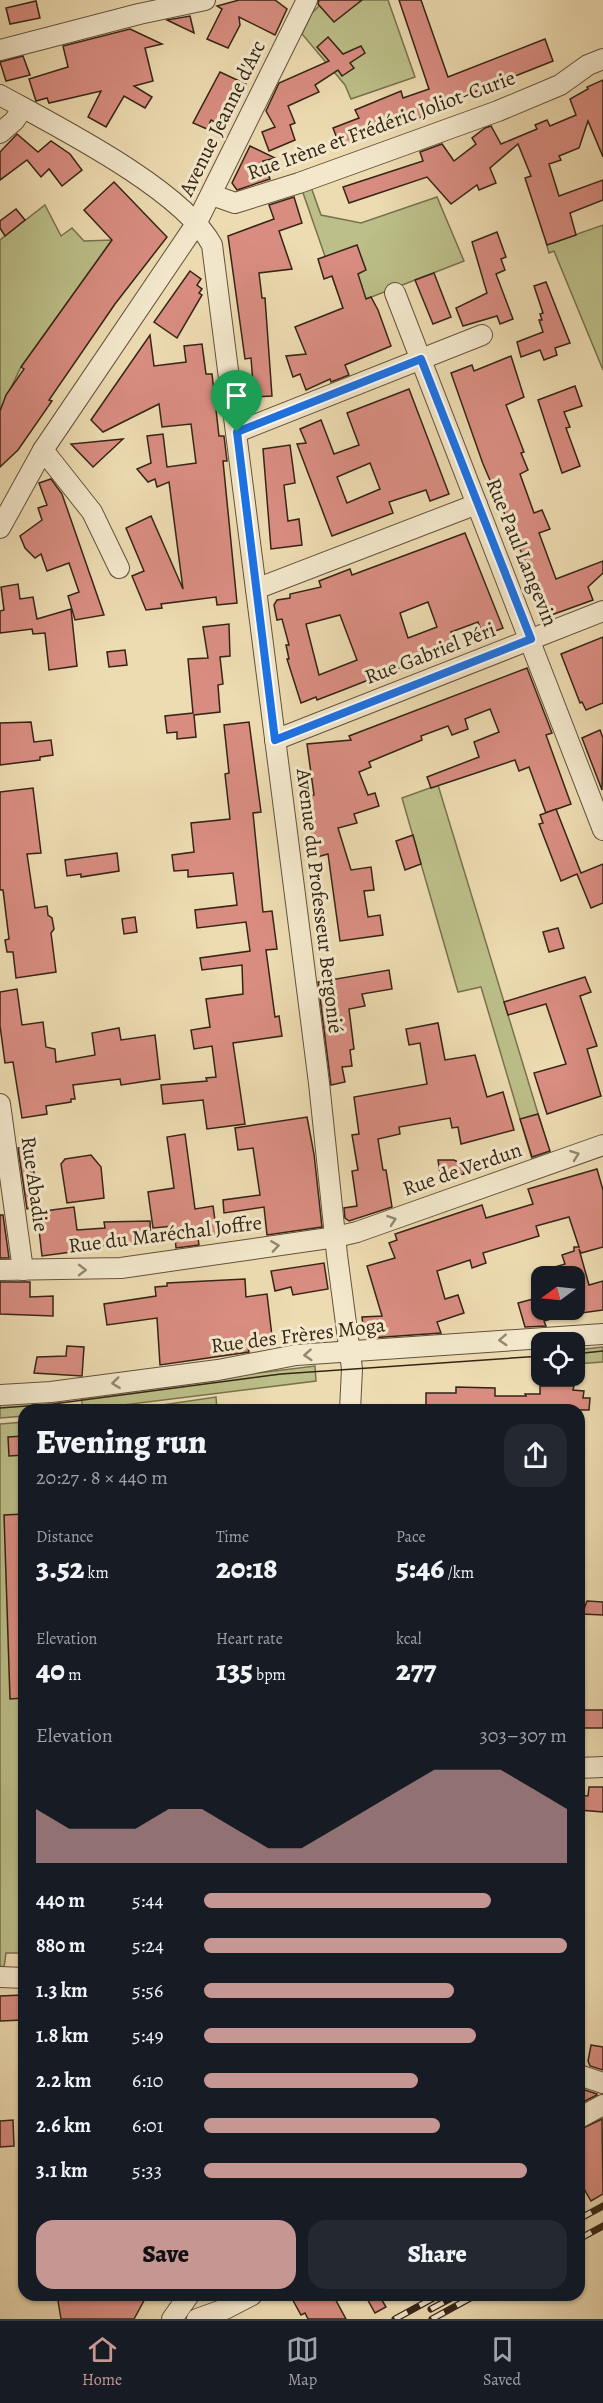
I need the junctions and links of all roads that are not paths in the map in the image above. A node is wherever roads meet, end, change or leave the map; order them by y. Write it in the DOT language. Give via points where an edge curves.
graph roads {
  1 [pos="206,0"];
  2 [pos="307,0"];
  3 [pos="0,50"];
  4 [pos="603,59"];
  5 [pos="0,95"];
  6 [pos="23,108"];
  7 [pos="0,133"];
  8 [pos="212,195"];
  9 [pos="196,224"];
  10 [pos="395,293"];
  11 [pos="482,335"];
  12 [pos="421,359"];
  13 [pos="237,432"];
  14 [pos="43,450"];
  15 [pos="477,504"];
  16 [pos="2,517"];
  17 [pos="119,568"];
  18 [pos="256,589"];
  19 [pos="603,611"];
  20 [pos="531,639"];
  21 [pos="275,740"];
  22 [pos="603,830"];
  23 [pos="0,1104"];
  24 [pos="603,1145"];
  25 [pos="336,1237"];
  26 [pos="0,1270"];
  27 [pos="23,1270"];
  28 [pos="603,1334"];
  29 [pos="350,1351"];
  30 [pos="0,1395"];
  31 [pos="350,1404"];
  32 [pos="603,1767"];
  33 [pos="585,1768"];
  34 [pos="0,1977"];
  35 [pos="18,1978"];
  36 [pos="585,2077"];
  37 [pos="603,2083"];
  38 [pos="603,2105"];
  39 [pos="585,2115"];
  40 [pos="187,2301"];
  41 [pos="241,2301"];
  42 [pos="180,2317"];
  43 [pos="197,2319"];
  1 -- 3 [label="street"];
  2 -- 8 [label="street, Avenue Jeanne d'Arc"];
  4 -- 8 [label="street, Rue Irène et Frédéric Joliot-Curie" via="566,82 452,129 299,183 235,203"];
  5 -- 6 [label="street, Avenue du Professeur Bergonié"];
  6 -- 7 [label="street"];
  6 -- 9 [label="street, Avenue du Professeur Bergonié" via="126,166"];
  8 -- 9 [label="street, Avenue Jeanne d'Arc"];
  9 -- 13 [label="street, Avenue du Professeur Bergonié" via="214,253"];
  9 -- 14 [label="street, Avenue Jeanne d'Arc"];
  10 -- 12 [label="street, Rue Paul Langevin"];
  11 -- 12 [label="street"];
  12 -- 13 [label="street"];
  12 -- 15 [label="street, Rue Paul Langevin"];
  13 -- 18 [label="street, Avenue du Professeur Bergonié"];
  14 -- 16 [label="street, Avenue Jeanne d'Arc"];
  14 -- 17 [label="street" via="92,512"];
  15 -- 18 [label="street"];
  15 -- 20 [label="street, Rue Paul Langevin"];
  18 -- 21 [label="street, Avenue du Professeur Bergonié"];
  19 -- 20 [label="street, Rue Gabriel Péri"];
  20 -- 21 [label="street, Rue Gabriel Péri"];
  20 -- 22 [label="street, Rue Paul Langevin"];
  21 -- 25 [label="street, Avenue du Professeur Bergonié"];
  23 -- 27 [label="street, Rue Abadie"];
  25 -- 24 [label="street, Rue de Verdun, one-way"];
  27 -- 25 [label="street, Rue du Maréchal Joffre, one-way" via="121,1268"];
  25 -- 29 [label="street, Avenue du Professeur Bergonié"];
  26 -- 27 [label="street, Rue du Maréchal Joffre"];
  28 -- 29 [label="street, Rue des Frères Moga, one-way"];
  29 -- 30 [label="street, Rue des Frères Moga, one-way" via="296,1355 218,1370 51,1392"];
  29 -- 31 [label="street, Avenue du Professeur Bergonié"];
  32 -- 33 [label="street"];
  34 -- 35 [label="street"];
  36 -- 37 [label="street"];
  38 -- 39 [label="street"];
  40 -- 42 [label="street"];
  41 -- 43 [label="street"];
}
